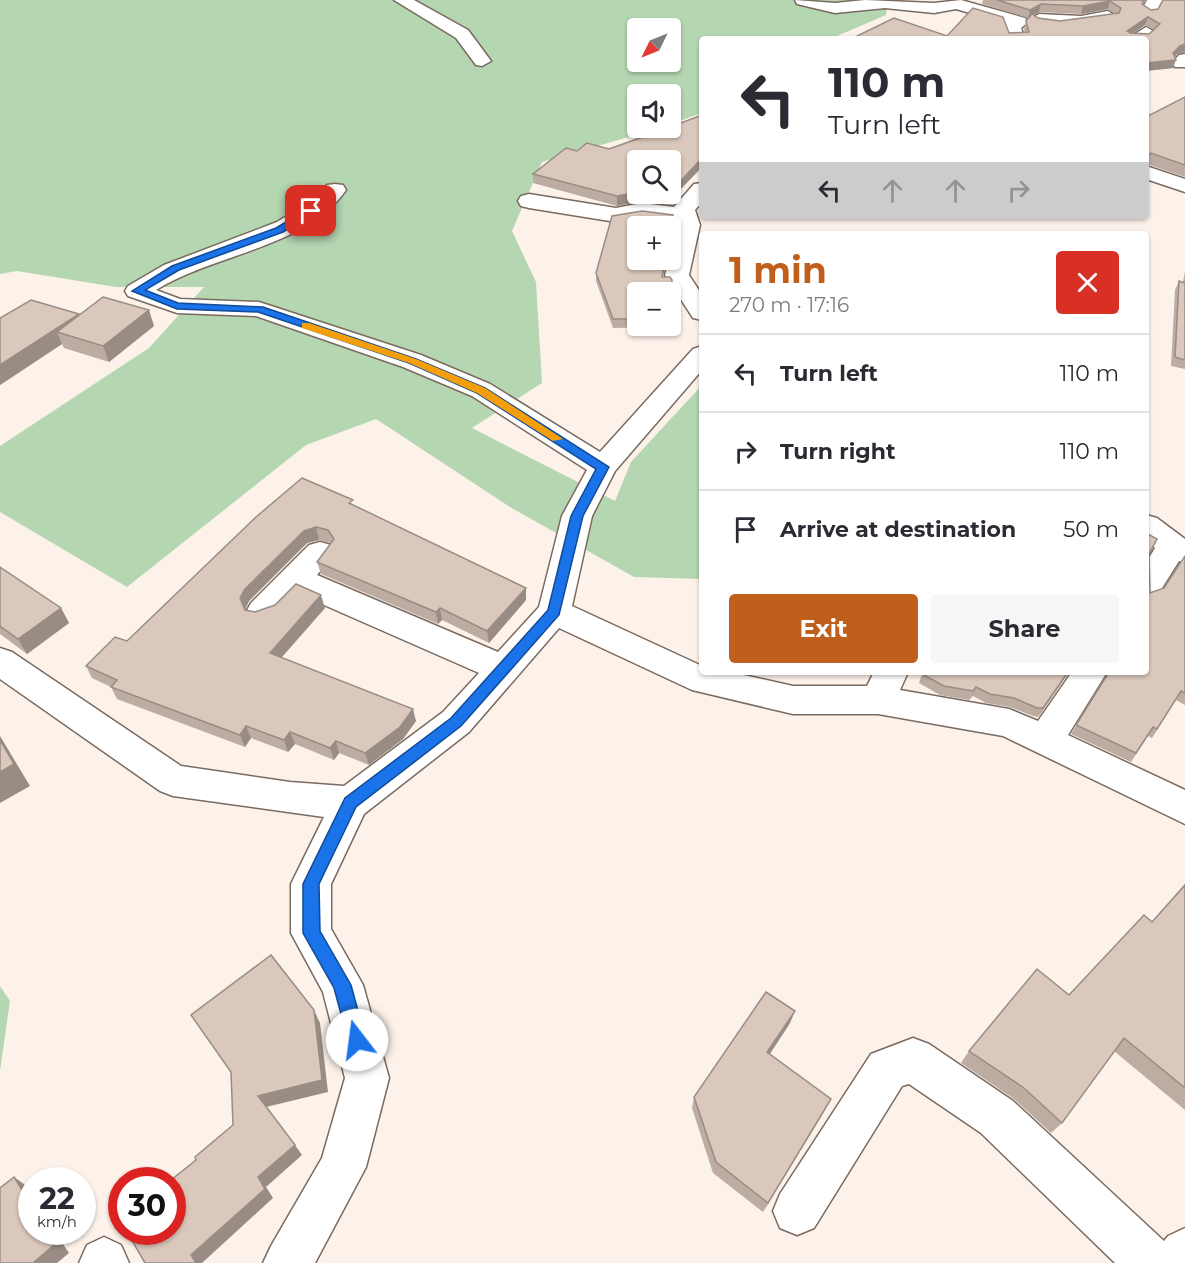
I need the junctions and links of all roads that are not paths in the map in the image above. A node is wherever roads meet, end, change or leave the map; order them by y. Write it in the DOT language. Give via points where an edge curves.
graph roads {
  1 [pos="402,0"];
  2 [pos="803,0"];
  3 [pos="1049,0"];
  4 [pos="1108,16"];
  5 [pos="1039,20"];
  6 [pos="1018,31"];
  7 [pos="482,61"];
  8 [pos="1149,173"];
  9 [pos="1185,186"];
  10 [pos="335,190"];
  11 [pos="699,192"];
  12 [pos="529,201"];
  13 [pos="686,215"];
  14 [pos="699,308"];
  15 [pos="699,357"];
  16 [pos="603,467"];
  17 [pos="1149,527"];
  18 [pos="1179,549"];
  19 [pos="320,554"];
  20 [pos="295,579"];
  21 [pos="1149,584"];
  22 [pos="262,612"];
  23 [pos="554,612"];
  24 [pos="0,661"];
  25 [pos="503,669"];
  26 [pos="1088,675"];
  27 [pos="885,686"];
  28 [pos="1045,740"];
  29 [pos="350,803"];
  30 [pos="1185,808"];
  31 [pos="797,1211"];
  32 [pos="1185,1253"];
  33 [pos="288,1263"];
  34 [pos="1151,1263"];
  35 [pos="1178,1263"];
  1 -- 7 [label="street" via="462,34"];
  2 -- 6 [label="street" via="836,8 885,3 934,8 957,4"];
  3 -- 5 [label="street"];
  4 -- 5 [label="street" via="1081,21"];
  5 -- 6 [label="street"];
  8 -- 9 [label="street"];
  10 -- 16 [label="street" via="327,202 279,230 176,268 137,291 177,306 259,309 412,361 481,390"];
  11 -- 13 [label="street" via="684,209"];
  12 -- 13 [label="street" via="616,215 642,210"];
  13 -- 14 [label="street" via="689,225 677,275"];
  15 -- 16 [label="street"];
  16 -- 23 [label="street" via="577,516"];
  17 -- 18 [label="street"];
  18 -- 21 [label="street"];
  19 -- 20 [label="street"];
  20 -- 22 [label="street"];
  20 -- 25 [label="street"];
  23 -- 25 [label="street"];
  23 -- 27 [label="street" via="692,677 793,700"];
  24 -- 29 [label="street" via="173,780"];
  25 -- 29 [label="street" via="456,722"];
  26 -- 28 [label="street"];
  27 -- 28 [label="street" via="1009,723"];
  28 -- 30 [label="street"];
  29 -- 33 [label="street" via="311,884 311,933 342,985 367,1078 344,1167"];
  31 -- 34 [label="street" via="887,1070 913,1060 997,1117"];
  32 -- 35 [label="street"];
}
